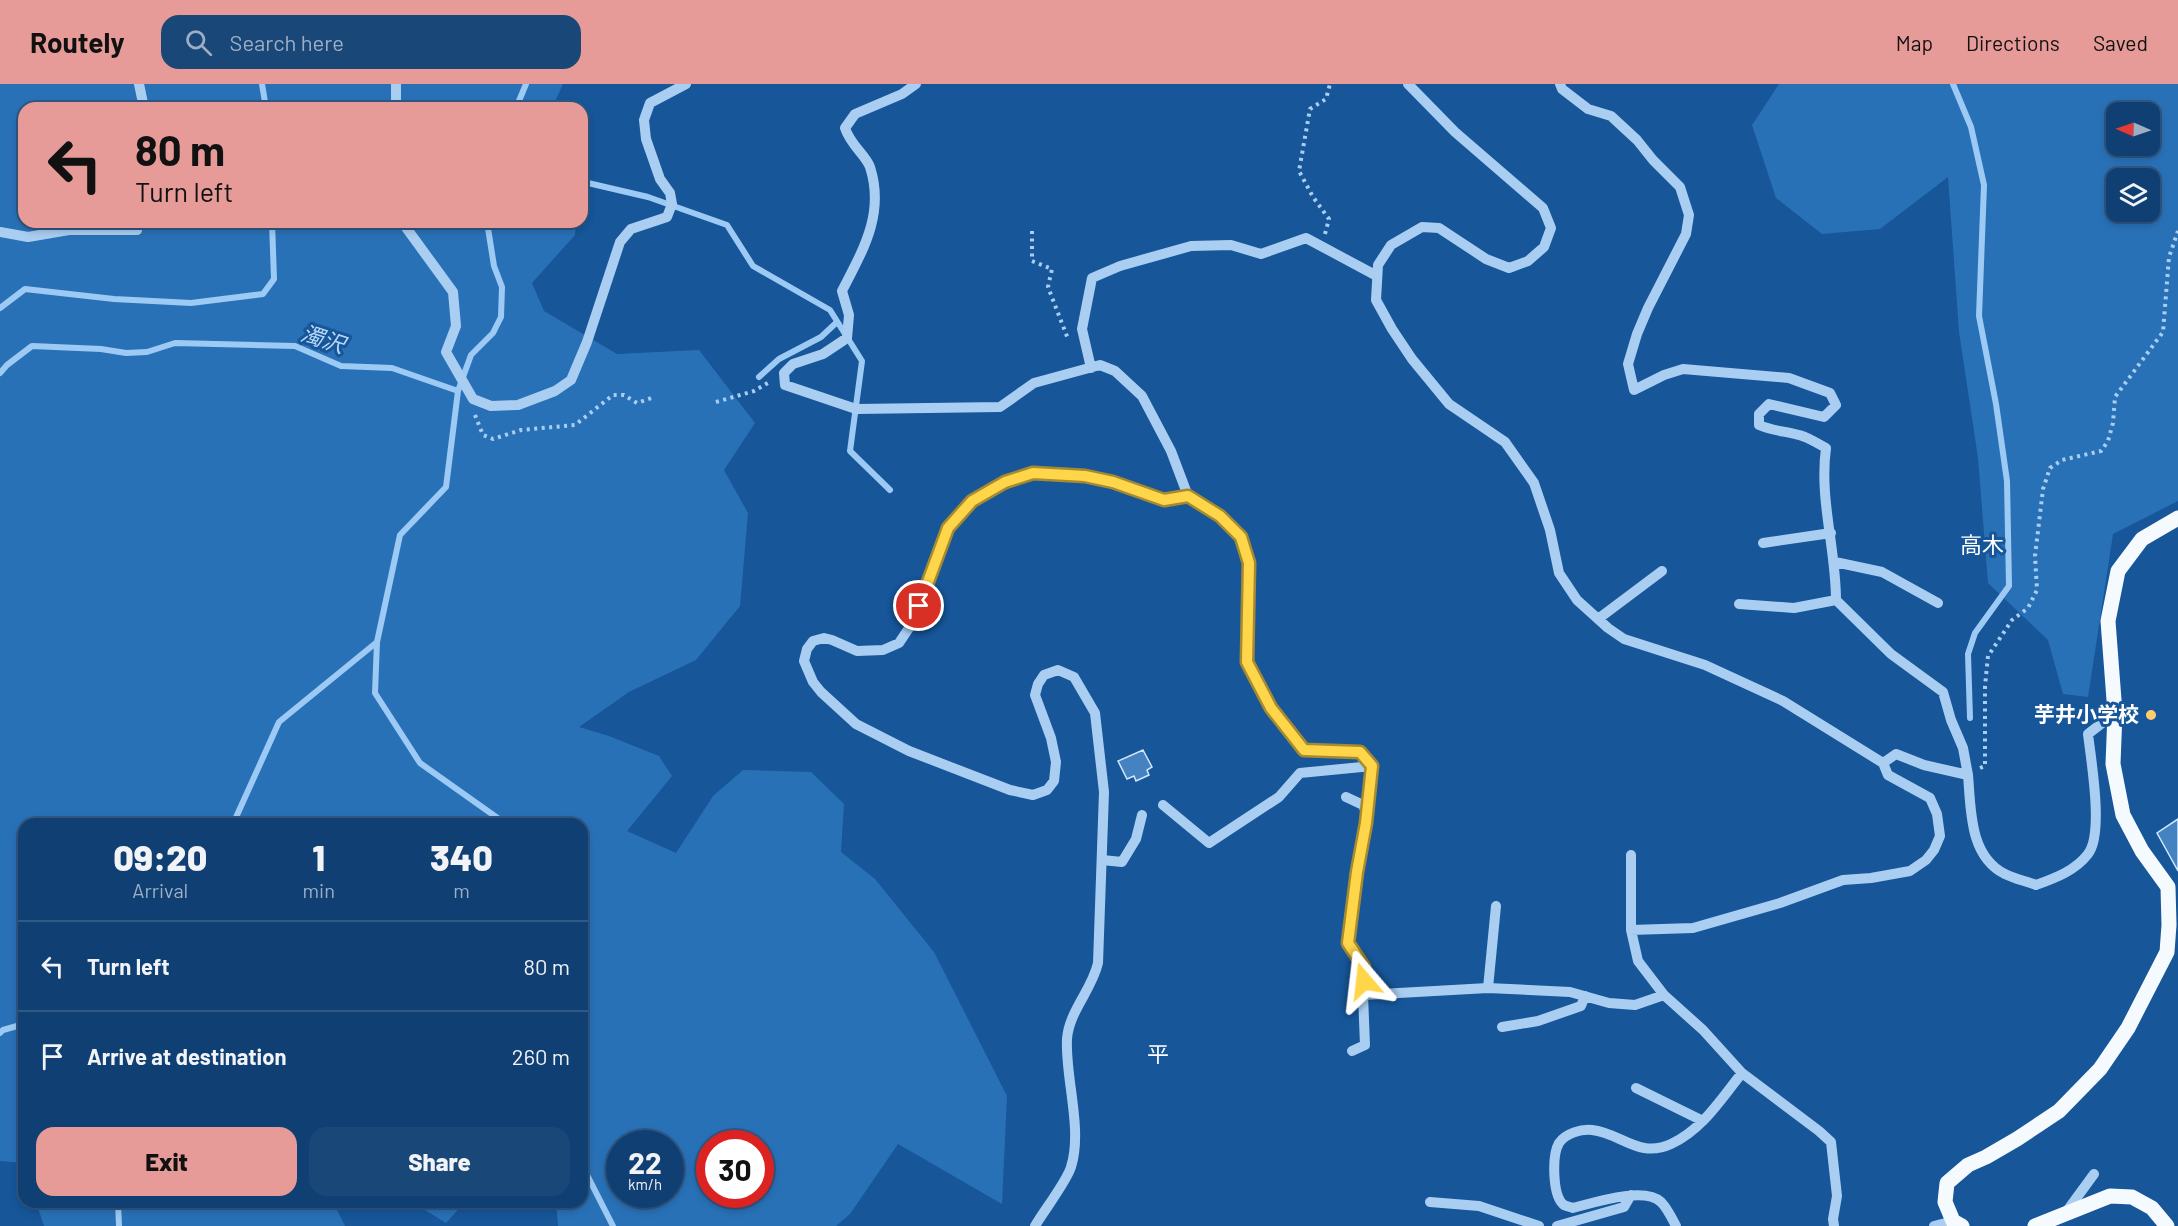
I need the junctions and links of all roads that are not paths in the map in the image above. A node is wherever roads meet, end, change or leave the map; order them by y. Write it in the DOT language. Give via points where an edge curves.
graph roads {
  1 [pos="139,84"];
  2 [pos="396,84"];
  3 [pos="686,84"];
  4 [pos="916,84"];
  5 [pos="1408,84"];
  6 [pos="1560,84"];
  7 [pos="143,102"];
  8 [pos="396,102"];
  9 [pos="138,228"];
  10 [pos="406,228"];
  11 [pos="0,232"];
  12 [pos="1377,276"];
  13 [pos="1091,368"];
  14 [pos="1188,496"];
  15 [pos="2178,518"];
  16 [pos="1831,533"];
  17 [pos="1763,543"];
  18 [pos="1835,562"];
  19 [pos="1662,572"];
  20 [pos="1836,600"];
  21 [pos="1938,603"];
  22 [pos="1739,604"];
  23 [pos="1598,619"];
  24 [pos="2115,713"];
  25 [pos="1883,763"];
  26 [pos="1372,766"];
  27 [pos="1968,774"];
  28 [pos="1346,797"];
  29 [pos="1163,805"];
  30 [pos="1142,815"];
  31 [pos="1367,817"];
  32 [pos="1631,855"];
  33 [pos="1102,860"];
  34 [pos="1496,906"];
  35 [pos="1631,930"];
  36 [pos="1488,988"];
  37 [pos="1364,995"];
  38 [pos="1664,995"];
  39 [pos="1585,996"];
  40 [pos="1502,1027"];
  41 [pos="1352,1051"];
  42 [pos="1742,1073"];
  43 [pos="1636,1088"];
  44 [pos="1702,1121"];
  45 [pos="2094,1174"];
  46 [pos="1631,1195"];
  47 [pos="1430,1202"];
  48 [pos="2063,1215"];
  49 [pos="1957,1223"];
  50 [pos="1035,1226"];
  51 [pos="1539,1226"];
  52 [pos="1557,1226"];
  53 [pos="1676,1226"];
  54 [pos="1834,1226"];
  55 [pos="1935,1226"];
  56 [pos="2035,1226"];
  57 [pos="2167,1226"];
  1 -- 7 [label="street"];
  2 -- 8 [label="street"];
  3 -- 10 [label="street" via="650,103 644,120 651,159 670,193 670,211 667,217 632,229 620,242 571,380 555,392 518,405 491,406 471,396 446,352 456,326 453,292"];
  4 -- 13 [label="street" via="855,114 845,128 849,140 869,165 876,207 868,240 842,291 849,315 847,338 823,354 793,364 784,373 785,385 856,409 1000,407 1034,383"];
  5 -- 12 [label="street" via="1455,132 1543,208 1551,228 1544,247 1528,261 1509,268 1486,259 1439,228 1422,227 1391,245 1378,265"];
  6 -- 16 [label="street" via="1588,109 1611,116 1630,134 1680,188 1689,215 1686,234 1637,334 1628,364 1634,390 1683,369 1789,378 1830,393 1836,405 1824,417 1769,404 1759,414 1759,425 1773,432 1806,437 1826,448 1824,478"];
  9 -- 11 [label="street" via="69,230 28,237"];
  12 -- 13 [label="street" via="1306,238 1261,254 1231,245 1191,246 1120,266 1092,278 1082,329"];
  12 -- 23 [label="street" via="1376,300 1412,359 1449,404 1505,442 1534,483 1559,573"];
  13 -- 14 [label="street" via="1100,365 1115,371 1142,396 1171,451"];
  14 -- 26 [label="street" via="1220,516 1241,537 1249,563 1247,662 1271,708 1304,750 1360,752"];
  14 -- 33 [label="street" via="1164,500 1085,476 1033,473 1005,482 972,501 948,528 911,625 899,643 883,650 857,651 824,638 813,641 804,661 813,682 856,724 909,751 1033,795 1047,790 1054,781 1056,762 1035,695 1038,684 1044,675 1058,670 1074,677 1095,713 1104,792"];
  15 -- 24 [label="main road" via="2142,539 2118,571 2108,621"];
  16 -- 17 [label="street"];
  16 -- 18 [label="street"];
  18 -- 20 [label="street"];
  18 -- 21 [label="street" via="1882,572"];
  19 -- 23 [label="street"];
  20 -- 22 [label="street" via="1794,608"];
  20 -- 27 [label="street" via="1891,654 1943,692"];
  23 -- 25 [label="street" via="1624,639 1705,665 1783,701"];
  24 -- 27 [label="street" via="2088,734 2097,822 2090,853 2072,870 2055,878 2036,885 2004,874 1984,855 1973,830"];
  24 -- 49 [label="main road" via="2113,764 2123,815 2168,887 2167,952 2128,1028 2100,1069 2059,1111 2018,1139 1968,1165 1947,1183 1945,1202"];
  25 -- 27 [label="street" via="1896,754 1924,765"];
  25 -- 35 [label="street" via="1888,775 1930,798 1937,814 1940,836 1926,860 1910,871 1843,880 1693,928"];
  26 -- 29 [label="street" via="1300,773 1279,797 1209,843"];
  26 -- 31 [label="street"];
  28 -- 31 [label="street" via="1363,805"];
  30 -- 33 [label="street" via="1136,839 1122,862"];
  31 -- 37 [label="street" via="1348,943 1364,967"];
  32 -- 35 [label="street"];
  33 -- 50 [label="street" via="1098,963 1070,1024 1067,1040 1074,1136 1071,1168"];
  34 -- 36 [label="street"];
  35 -- 38 [label="street" via="1638,961"];
  36 -- 37 [label="street"];
  36 -- 39 [label="street"];
  37 -- 41 [label="street" via="1365,1045"];
  38 -- 39 [label="street" via="1635,1005"];
  38 -- 42 [label="street"];
  39 -- 40 [label="street" via="1581,1006 1538,1021"];
  42 -- 44 [label="street"];
  42 -- 54 [label="street" via="1831,1142 1837,1196"];
  43 -- 44 [label="street"];
  44 -- 46 [label="street" via="1672,1144 1656,1150 1593,1130 1578,1131 1558,1145 1554,1170 1557,1196 1564,1205 1573,1208"];
  45 -- 48 [label="street"];
  46 -- 52 [label="street" via="1624,1207"];
  46 -- 53 [label="street" via="1660,1200"];
  47 -- 51 [label="street" via="1479,1206"];
  48 -- 56 [label="main road"];
  48 -- 57 [label="main road" via="2110,1196 2132,1197 2152,1208"];
  49 -- 55 [label="street"];
}
